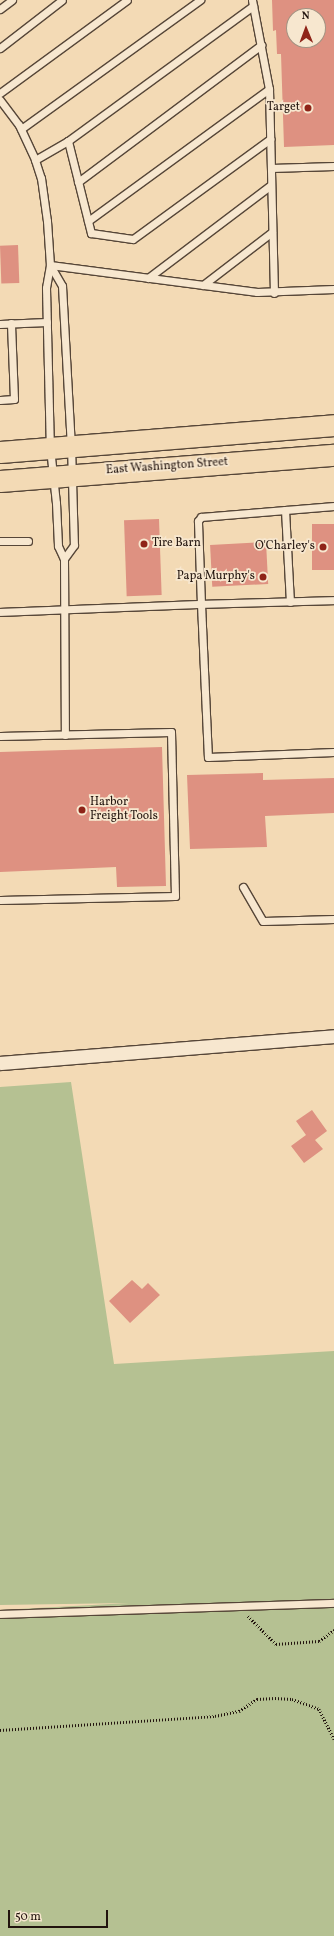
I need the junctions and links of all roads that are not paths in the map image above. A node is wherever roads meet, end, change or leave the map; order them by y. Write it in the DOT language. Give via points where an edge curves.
graph roads {
  1 [pos="12,0"];
  2 [pos="62,0"];
  3 [pos="127,0"];
  4 [pos="200,0"];
  5 [pos="252,3"];
  6 [pos="0,9"];
  7 [pos="261,45"];
  8 [pos="0,48"];
  9 [pos="269,89"];
  10 [pos="0,93"];
  11 [pos="0,100"];
  12 [pos="21,129"];
  13 [pos="270,139"];
  14 [pos="68,141"];
  15 [pos="35,160"];
  16 [pos="334,166"];
  17 [pos="271,168"];
  18 [pos="78,182"];
  19 [pos="271,185"];
  20 [pos="88,221"];
  21 [pos="272,232"];
  22 [pos="50,265"];
  23 [pos="148,278"];
  24 [pos="203,285"];
  25 [pos="334,288"];
  26 [pos="274,293"];
  27 [pos="47,322"];
  28 [pos="11,323"];
  29 [pos="0,324"];
  30 [pos="0,400"];
  31 [pos="334,425"];
  32 [pos="71,446"];
  33 [pos="50,448"];
  34 [pos="0,452"];
  35 [pos="334,455"];
  36 [pos="63,476"];
  37 [pos="0,481"];
  38 [pos="334,506"];
  39 [pos="285,510"];
  40 [pos="0,541"];
  41 [pos="28,541"];
  42 [pos="64,559"];
  43 [pos="334,600"];
  44 [pos="290,602"];
  45 [pos="202,604"];
  46 [pos="65,609"];
  47 [pos="0,612"];
  48 [pos="66,735"];
  49 [pos="0,736"];
  50 [pos="334,752"];
  51 [pos="243,888"];
  52 [pos="0,900"];
  53 [pos="334,919"];
  54 [pos="334,1036"];
  55 [pos="0,1063"];
  56 [pos="334,1603"];
  57 [pos="0,1614"];
  1 -- 6 [label="lane"];
  2 -- 8 [label="lane"];
  3 -- 10 [label="lane"];
  4 -- 12 [label="lane"];
  5 -- 7 [label="lane"];
  5 -- 14 [label="lane"];
  7 -- 9 [label="lane"];
  7 -- 18 [label="lane"];
  9 -- 13 [label="lane"];
  9 -- 20 [label="lane"];
  11 -- 12 [label="lane"];
  12 -- 15 [label="lane"];
  13 -- 17 [label="lane"];
  13 -- 20 [label="lane" via="133,239 91,233"];
  14 -- 15 [label="lane"];
  14 -- 18 [label="lane"];
  15 -- 22 [label="lane" via="44,197"];
  16 -- 17 [label="lane"];
  17 -- 19 [label="lane"];
  18 -- 20 [label="lane"];
  19 -- 21 [label="lane"];
  19 -- 23 [label="lane"];
  21 -- 24 [label="lane"];
  21 -- 26 [label="lane"];
  22 -- 23 [label="lane"];
  22 -- 27 [label="lane" via="46,288"];
  22 -- 32 [label="lane" via="62,286"];
  23 -- 24 [label="lane"];
  24 -- 26 [label="lane"];
  25 -- 26 [label="lane"];
  27 -- 28 [label="lane"];
  27 -- 33 [label="lane"];
  28 -- 29 [label="lane"];
  28 -- 30 [label="lane" via="14,399"];
  31 -- 32 [label="main road"];
  32 -- 33 [label="main road"];
  32 -- 36 [label="lane"];
  33 -- 34 [label="main road"];
  33 -- 36 [label="lane"];
  35 -- 36 [label="main road, East Washington Street"];
  36 -- 37 [label="main road, East Washington Street"];
  36 -- 42 [label="lane" via="58,546"];
  36 -- 42 [label="lane" via="74,545"];
  38 -- 39 [label="lane"];
  39 -- 44 [label="lane"];
  39 -- 45 [label="lane" via="201,517 198,521"];
  40 -- 41 [label="lane"];
  42 -- 46 [label="lane"];
  43 -- 44 [label="lane"];
  44 -- 45 [label="lane"];
  45 -- 46 [label="lane"];
  45 -- 50 [label="lane" via="208,757"];
  46 -- 47 [label="lane"];
  46 -- 48 [label="lane"];
  48 -- 49 [label="lane"];
  48 -- 52 [label="lane" via="171,732 175,896"];
  51 -- 53 [label="lane" via="263,920"];
  54 -- 55 [label="street"];
  56 -- 57 [label="lane"];
}
